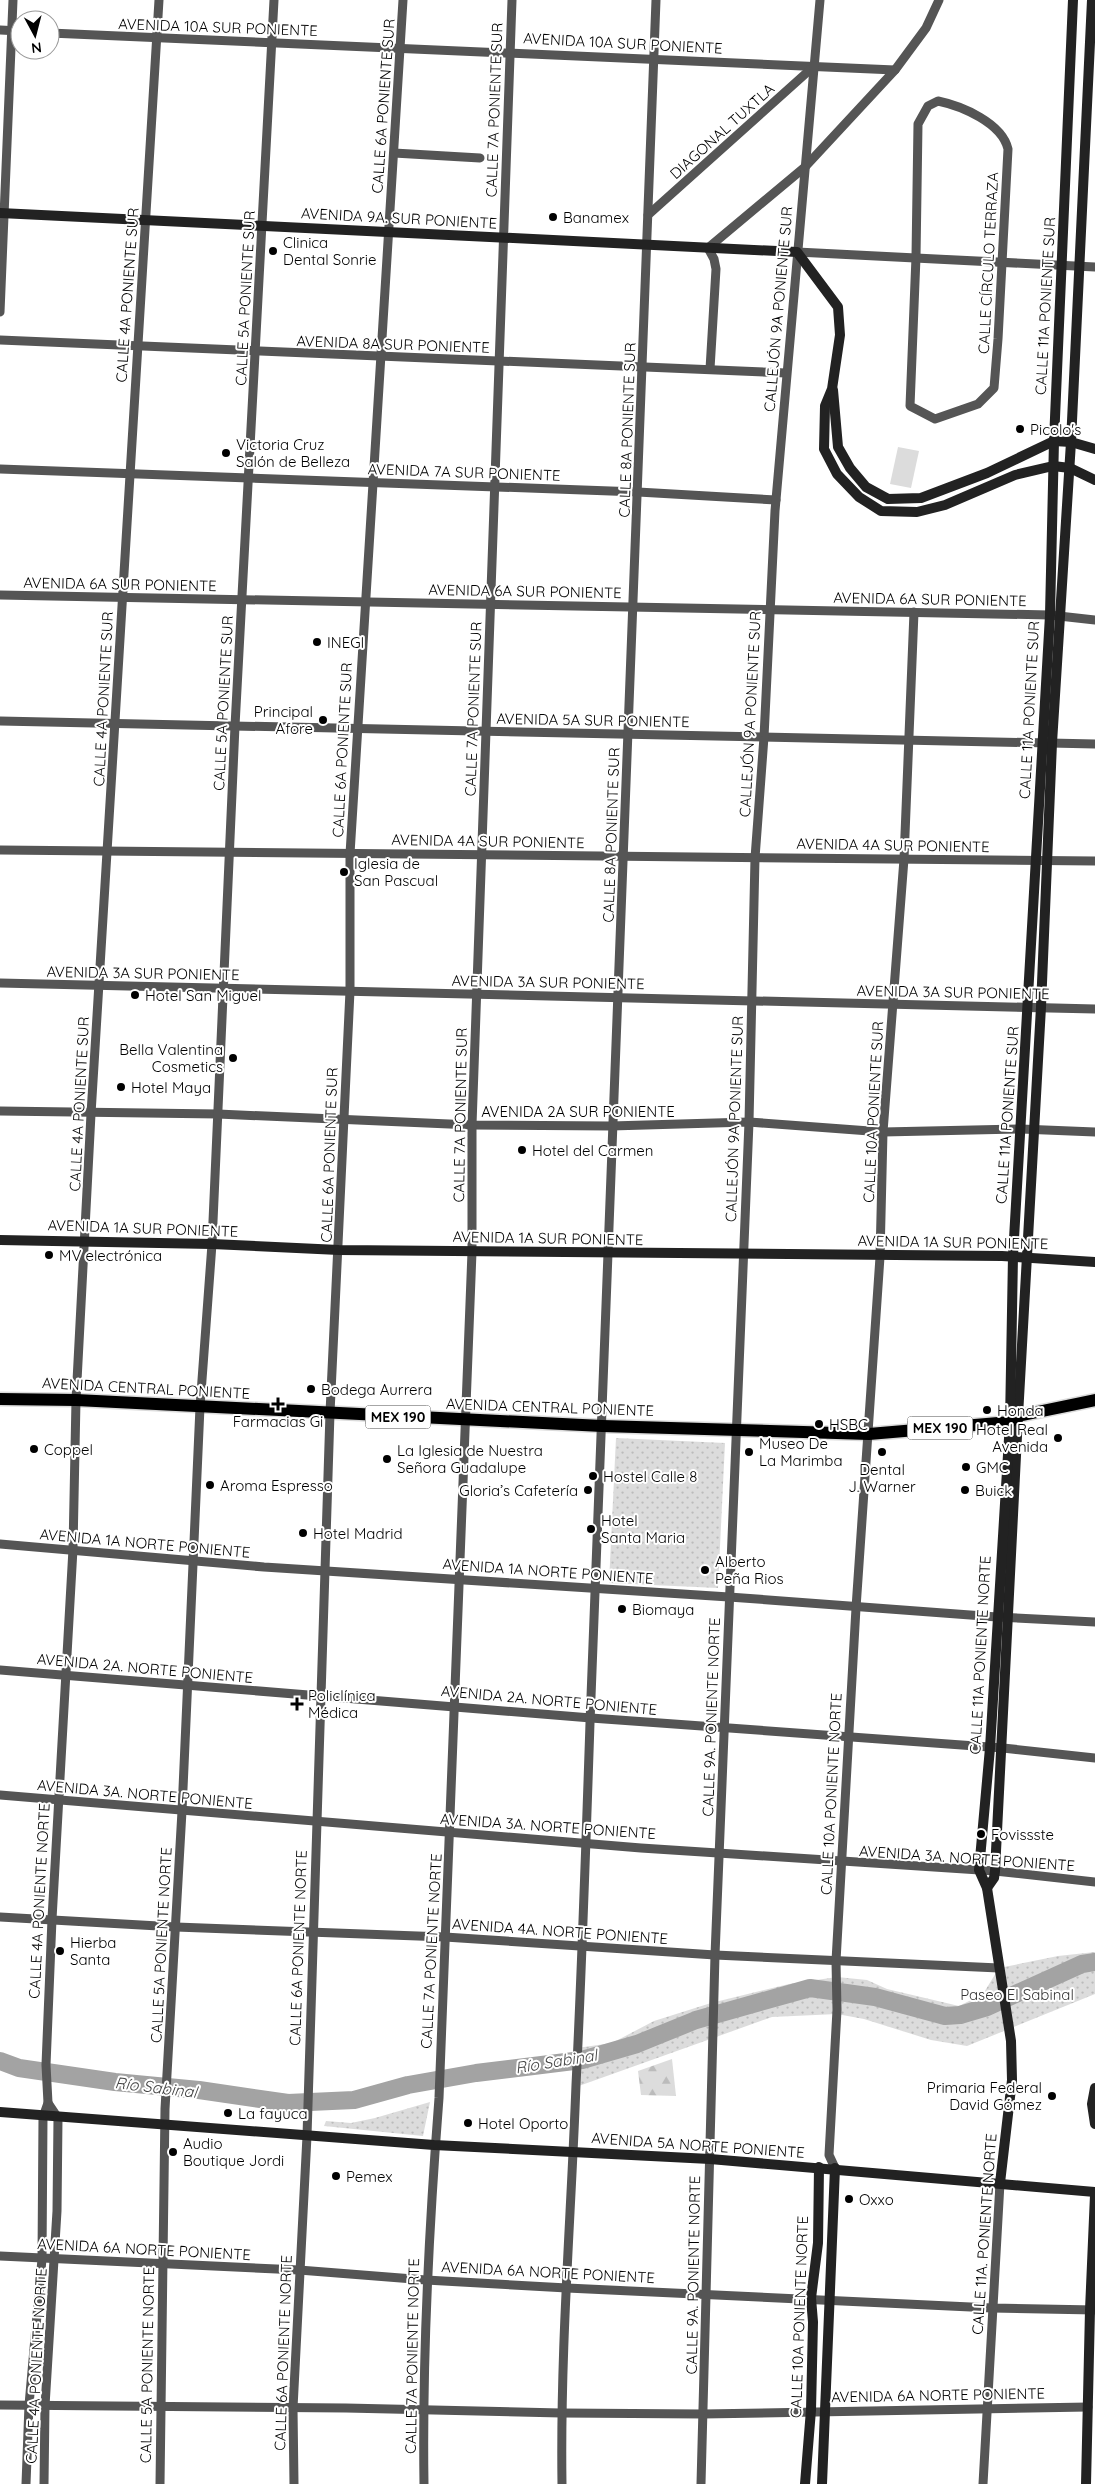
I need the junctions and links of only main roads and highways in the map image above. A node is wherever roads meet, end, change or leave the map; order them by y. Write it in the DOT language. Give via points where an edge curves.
graph roads {
  1 [pos="1073,0"];
  2 [pos="1092,0"];
  3 [pos="1091,129"];
  4 [pos="1066,151"];
  5 [pos="1085,152"];
  6 [pos="2,213"];
  7 [pos="832,389"];
  8 [pos="1054,441"];
  9 [pos="1072,442"];
  10 [pos="1095,449"];
  11 [pos="1053,466"];
  12 [pos="1070,468"];
  13 [pos="1095,480"];
  14 [pos="1048,743"];
  15 [pos="0,1240"];
  16 [pos="1013,1256"];
  17 [pos="1027,1257"];
  18 [pos="1095,1262"];
  19 [pos="1011,1338"];
  20 [pos="1022,1338"];
  21 [pos="0,1399"];
  22 [pos="1095,1400"];
  23 [pos="1014,1419"];
  24 [pos="1011,1476"];
  25 [pos="987,1888"];
  26 [pos="1095,2088"];
  27 [pos="0,2112"];
  28 [pos="1095,2124"];
  29 [pos="818,2167"];
  30 [pos="834,2168"];
  31 [pos="1000,2183"];
  32 [pos="1095,2194"];
  33 [pos="1092,2310"];
  34 [pos="1091,2400"];
  35 [pos="805,2484"];
  36 [pos="822,2484"];
  37 [pos="1086,2484"];
  1 -- 4 [label="main road, CALLE 11A PONIENTE SUR"];
  2 -- 3 [label="main road, CALLE 11A PONIENTE SUR"];
  3 -- 5 [label="main road, CALLE 11A PONIENTE SUR"];
  4 -- 5 [label="main road"];
  4 -- 8 [label="main road, CALLE 11A PONIENTE SUR"];
  5 -- 9 [label="main road, CALLE 11A PONIENTE SUR"];
  6 -- 7 [label="main road, AVENIDA 9A. SUR PONIENTE" via="797,252 838,307 840,335"];
  7 -- 8 [label="main road" via="838,447 866,486 888,499 921,498 987,473"];
  7 -- 11 [label="main road" via="825,406 824,449 837,474 859,497 881,511 917,512 944,505 1015,475"];
  8 -- 9 [label="main road"];
  8 -- 11 [label="main road, CALLE 11A PONIENTE SUR"];
  9 -- 10 [label="main road"];
  9 -- 12 [label="main road, CALLE 11A PONIENTE SUR"];
  11 -- 12 [label="main road"];
  11 -- 14 [label="main road, CALLE 11A PONIENTE SUR"];
  12 -- 13 [label="main road"];
  12 -- 14 [label="main road, CALLE 11A PONIENTE SUR" via="1061,615"];
  14 -- 16 [label="main road, CALLE 11A PONIENTE SUR" via="1035,860"];
  14 -- 17 [label="main road, CALLE 11A PONIENTE SUR" via="1041,1007"];
  15 -- 16 [label="main road, AVENIDA 1A SUR PONIENTE" via="85,1240 339,1250"];
  16 -- 17 [label="main road, AVENIDA 1A SUR PONIENTE"];
  16 -- 19 [label="main road, CALLE 11A PONIENTE SUR"];
  17 -- 18 [label="main road, AVENIDA 1A SUR PONIENTE"];
  17 -- 20 [label="main road, CALLE 11A PONIENTE SUR"];
  19 -- 20 [label="main road"];
  19 -- 23 [label="main road, CALLE 11A PONIENTE SUR"];
  20 -- 23 [label="main road, CALLE 11A PONIENTE SUR"];
  21 -- 23 [label="main road, AVENIDA CENTRAL PONIENTE / MEX 190" via="602,1426 869,1434"];
  22 -- 23 [label="main road, AVENIDA CENTRAL PONIENTE / MEX 190"];
  23 -- 24 [label="main road, CALLE 11A PONIENTE NORTE"];
  24 -- 25 [label="main road, CALLE 11A PONIENTE NORTE" via="1003,1748 995,1871"];
  24 -- 25 [label="main road, CALLE 11A PONIENTE NORTE" via="997,1617 979,1870"];
  25 -- 31 [label="main road, CALLE 11A. PONIENTE NORTE" via="1011,2041 1012,2080"];
  26 -- 28 [label="main road" via="1092,2104"];
  27 -- 29 [label="main road, AVENIDA 5A NORTE PONIENTE" via="434,2145"];
  29 -- 30 [label="main road, AVENIDA 5A NORTE PONIENTE"];
  29 -- 35 [label="main road, CALLE 10A PONIENTE NORTE" via="818,2243 811,2298 814,2322"];
  30 -- 31 [label="main road, AVENIDA 5A NORTE PONIENTE"];
  30 -- 36 [label="main road, CALLE 10A PONIENTE NORTE"];
  31 -- 32 [label="main road, AVENIDA 5A NORTE PONIENTE"];
  32 -- 33 [label="main road"];
  33 -- 34 [label="main road"];
  34 -- 37 [label="main road"];
}
